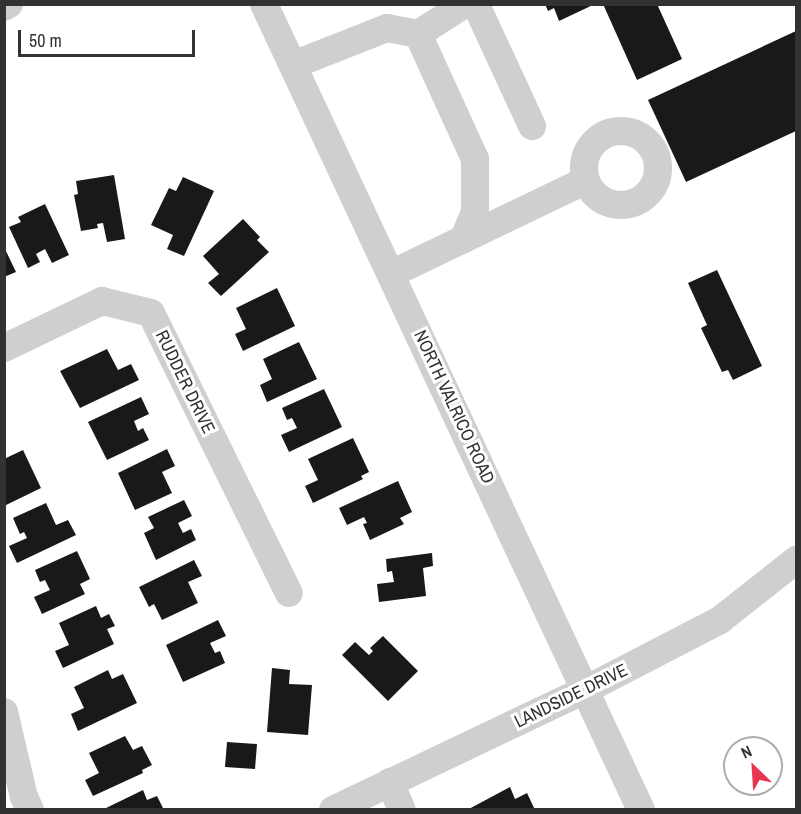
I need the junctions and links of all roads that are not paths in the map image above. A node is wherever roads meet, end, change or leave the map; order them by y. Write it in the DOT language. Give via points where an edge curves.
graph roads {
  1 [pos="9,4"];
  2 [pos="264,4"];
  3 [pos="465,4"];
  4 [pos="472,4"];
  5 [pos="4,7"];
  6 [pos="418,34"];
  7 [pos="293,65"];
  8 [pos="532,126"];
  9 [pos="586,180"];
  10 [pos="463,240"];
  11 [pos="392,274"];
  12 [pos="4,348"];
  13 [pos="796,560"];
  14 [pos="289,593"];
  15 [pos="587,689"];
  16 [pos="4,712"];
  17 [pos="390,782"];
  18 [pos="30,810"];
  19 [pos="333,810"];
  20 [pos="402,810"];
  21 [pos="641,810"];
  1 -- 5 [label="street"];
  2 -- 7 [label="street, NORTH VALRICO ROAD"];
  3 -- 6 [label="street"];
  4 -- 8 [label="street" via="478,9"];
  6 -- 7 [label="street" via="387,28"];
  6 -- 10 [label="street" via="476,159 475,212"];
  7 -- 11 [label="street, NORTH VALRICO ROAD"];
  9 -- 10 [label="street"];
  10 -- 11 [label="street"];
  11 -- 15 [label="street, NORTH VALRICO ROAD"];
  12 -- 14 [label="street, RUDDER DRIVE" via="102,302 152,313"];
  13 -- 15 [label="street, LANDSIDE DRIVE" via="720,620"];
  15 -- 17 [label="street, LANDSIDE DRIVE"];
  15 -- 21 [label="street, NORTH VALRICO ROAD"];
  16 -- 18 [label="street"];
  17 -- 19 [label="street, LANDSIDE DRIVE"];
  17 -- 20 [label="street"];
}
